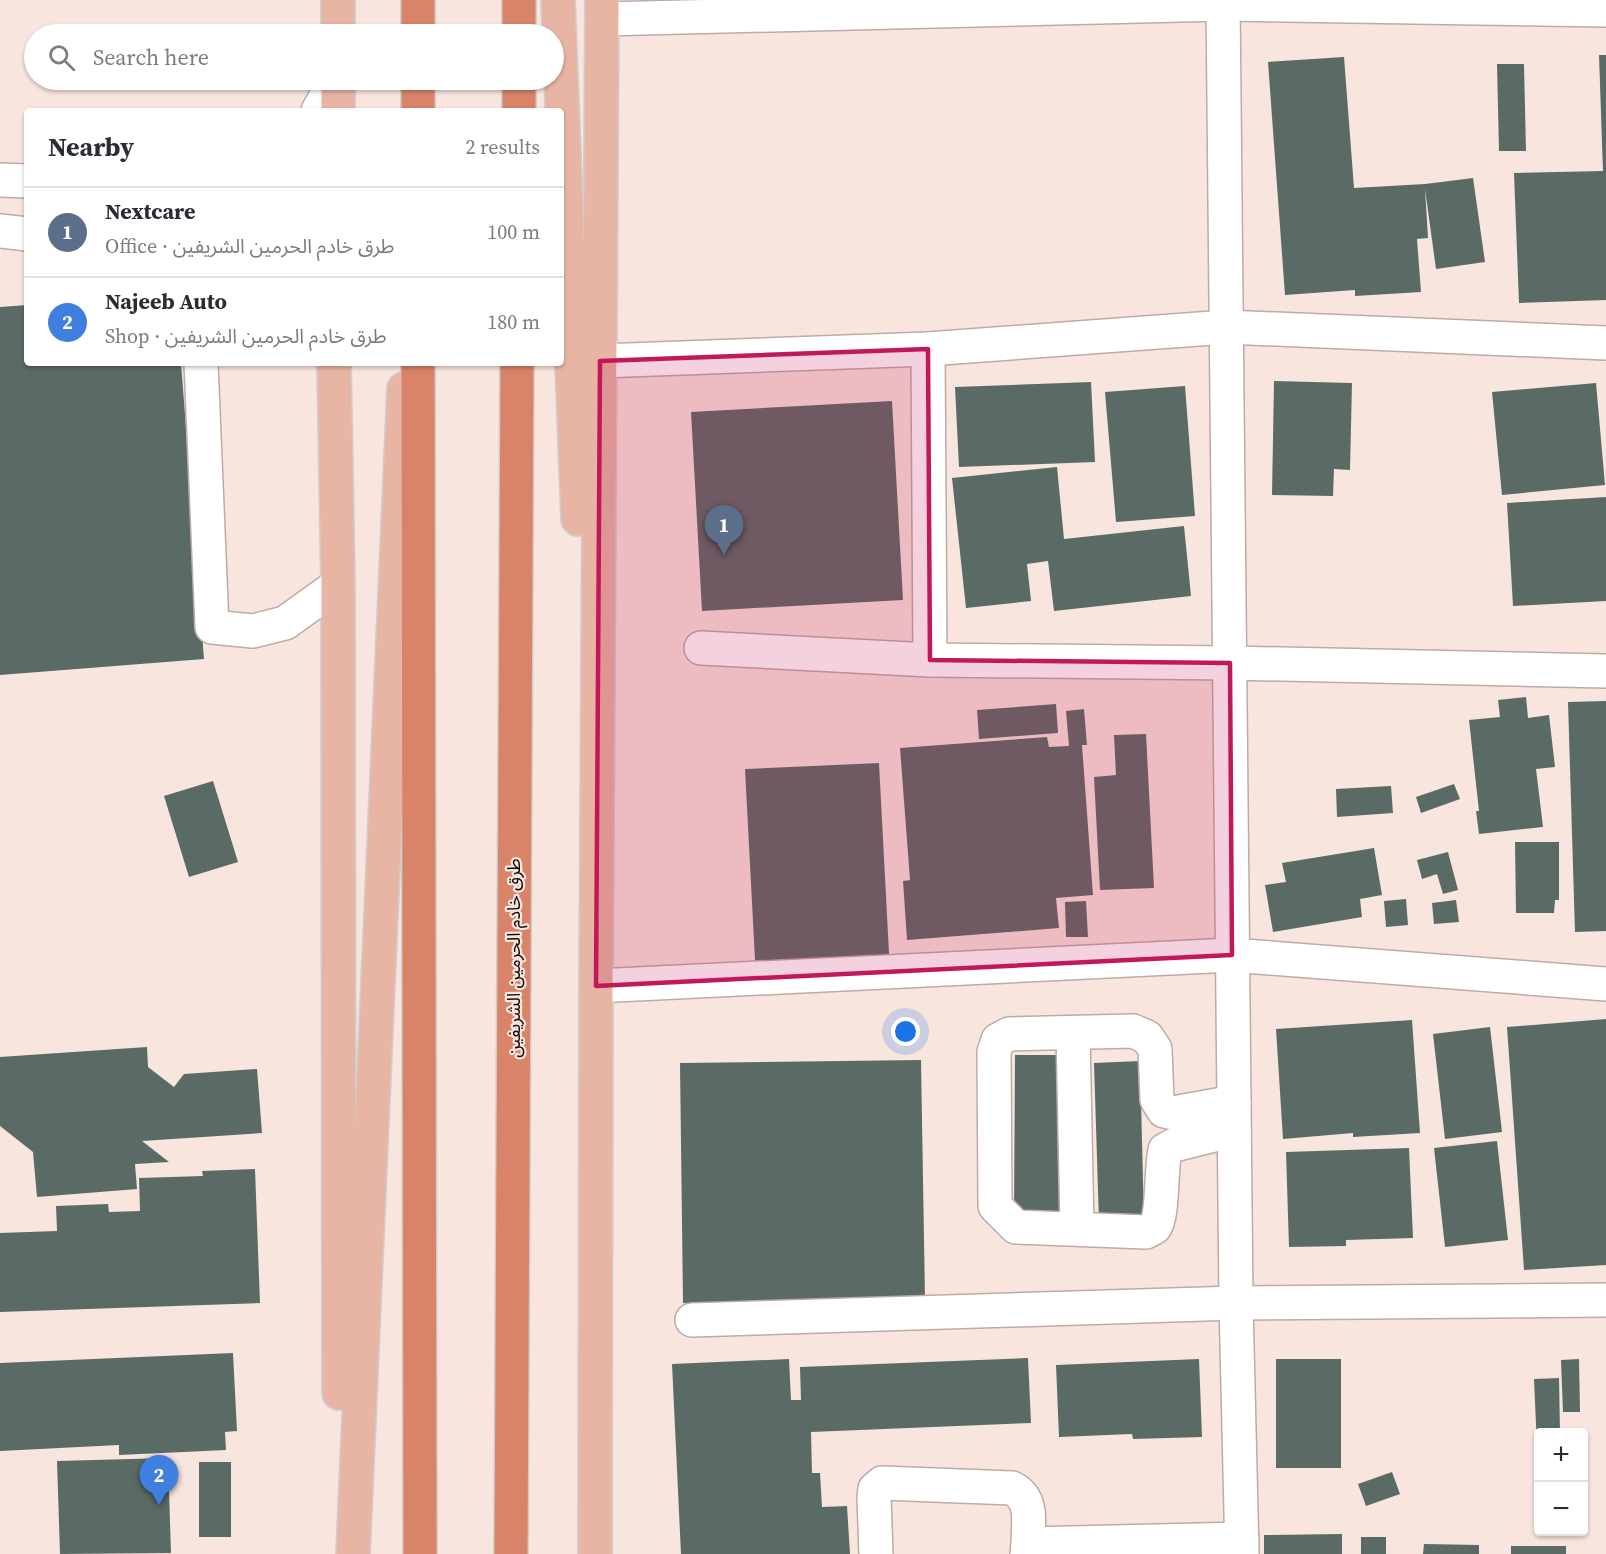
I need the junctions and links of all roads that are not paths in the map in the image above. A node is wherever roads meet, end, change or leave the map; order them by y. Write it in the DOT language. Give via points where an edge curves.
graph roads {
  1 [pos="339,0"];
  2 [pos="418,0"];
  3 [pos="519,0"];
  4 [pos="558,0"];
  5 [pos="1223,2"];
  6 [pos="602,10"];
  7 [pos="1606,10"];
  8 [pos="338,24"];
  9 [pos="418,24"];
  10 [pos="519,24"];
  11 [pos="559,24"];
  12 [pos="331,90"];
  13 [pos="337,90"];
  14 [pos="417,90"];
  15 [pos="519,90"];
  16 [pos="561,90"];
  17 [pos="320,108"];
  18 [pos="338,108"];
  19 [pos="417,108"];
  20 [pos="519,108"];
  21 [pos="562,108"];
  22 [pos="564,156"];
  23 [pos="0,180"];
  24 [pos="24,181"];
  25 [pos="0,231"];
  26 [pos="24,234"];
  27 [pos="1226,327"];
  28 [pos="1606,343"];
  29 [pos="928,349"];
  30 [pos="600,361"];
  31 [pos="201,366"];
  32 [pos="334,366"];
  33 [pos="405,366"];
  34 [pos="418,366"];
  35 [pos="517,366"];
  36 [pos="338,585"];
  37 [pos="701,648"];
  38 [pos="930,660"];
  39 [pos="1230,663"];
  40 [pos="1606,671"];
  41 [pos="1232,955"];
  42 [pos="1606,984"];
  43 [pos="596,986"];
  44 [pos="1073,1032"];
  45 [pos="1234,1116"];
  46 [pos="1077,1229"];
  47 [pos="1606,1300"];
  48 [pos="1236,1303"];
  49 [pos="692,1320"];
  50 [pos="1242,1547"];
  51 [pos="1028,1549"];
  52 [pos="339,1554"];
  53 [pos="353,1554"];
  54 [pos="420,1554"];
  55 [pos="511,1554"];
  56 [pos="596,1554"];
  57 [pos="876,1554"];
  1 -- 8 [label="main road"];
  2 -- 9 [label="highway"];
  3 -- 10 [label="highway"];
  4 -- 11 [label="main road"];
  5 -- 6 [label="street"];
  5 -- 7 [label="street"];
  5 -- 27 [label="street"];
  6 -- 30 [label="main road"];
  12 -- 17 [label="street"];
  13 -- 18 [label="main road"];
  14 -- 19 [label="highway"];
  15 -- 20 [label="highway"];
  16 -- 21 [label="main road"];
  22 -- 43 [label="main road"];
  23 -- 24 [label="street"];
  25 -- 26 [label="street"];
  27 -- 28 [label="street"];
  27 -- 29 [label="street"];
  27 -- 39 [label="street"];
  29 -- 30 [label="street"];
  29 -- 38 [label="street"];
  30 -- 43 [label="main road"];
  31 -- 36 [label="street" via="212,627 253,631 285,623"];
  32 -- 36 [label="main road"];
  33 -- 53 [label="main road"];
  34 -- 54 [label="highway"];
  35 -- 55 [label="highway, طرق خادم الحرمين الشريفين"];
  36 -- 52 [label="main road"];
  37 -- 38 [label="street"];
  38 -- 39 [label="street"];
  39 -- 40 [label="street"];
  39 -- 41 [label="street"];
  41 -- 42 [label="street"];
  41 -- 43 [label="street"];
  41 -- 45 [label="street"];
  43 -- 56 [label="main road"];
  44 -- 45 [label="street" via="1133,1031 1147,1037 1155,1049 1157,1100 1164,1111"];
  44 -- 46 [label="street"];
  44 -- 46 [label="street" via="1009,1034 998,1040 994,1052 995,1206 1016,1227"];
  45 -- 46 [label="street" via="1165,1150 1160,1217 1155,1227 1146,1232"];
  45 -- 48 [label="street"];
  47 -- 48 [label="street"];
  48 -- 49 [label="street"];
  48 -- 50 [label="street"];
  50 -- 51 [label="street"];
  51 -- 57 [label="street" via="1027,1502 1021,1492 1012,1488 882,1484 875,1489 874,1497"];
}
